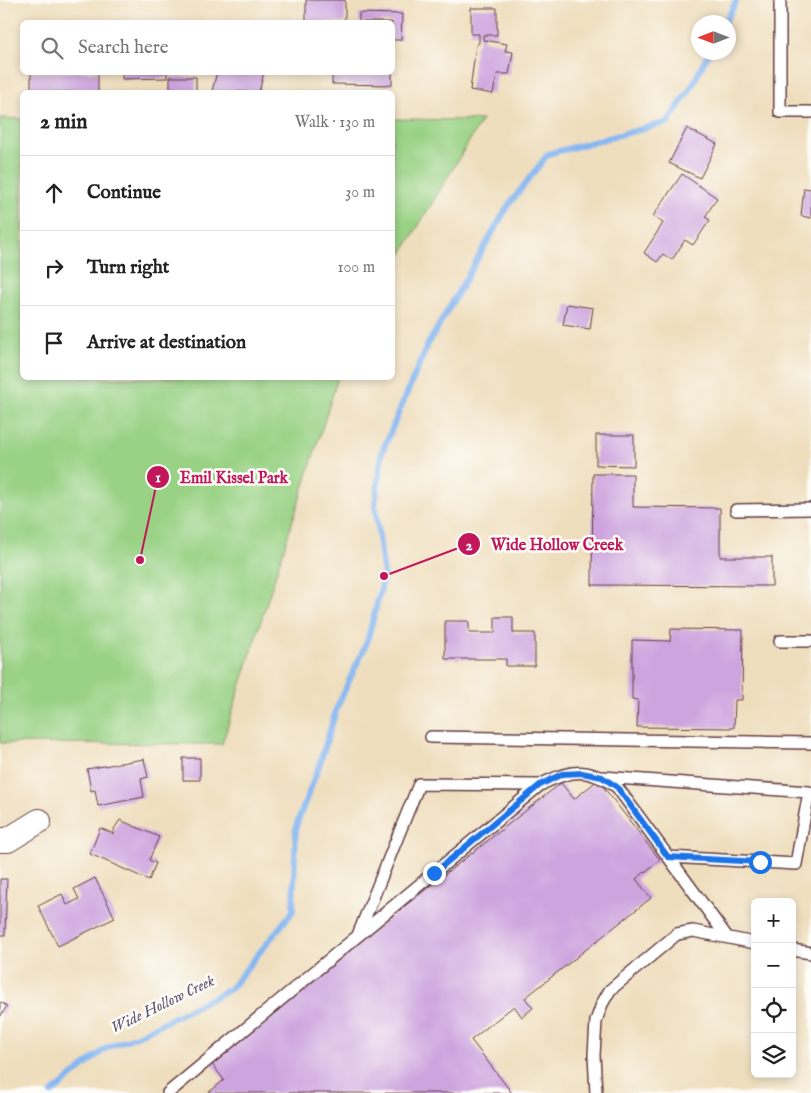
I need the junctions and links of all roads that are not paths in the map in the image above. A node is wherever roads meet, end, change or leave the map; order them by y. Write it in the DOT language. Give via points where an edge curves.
graph roads {
  1 [pos="780,0"];
  2 [pos="811,112"];
  3 [pos="811,509"];
  4 [pos="736,510"];
  5 [pos="780,641"];
  6 [pos="811,641"];
  7 [pos="431,737"];
  8 [pos="811,743"];
  9 [pos="602,777"];
  10 [pos="540,785"];
  11 [pos="39,821"];
  12 [pos="0,840"];
  13 [pos="668,857"];
  14 [pos="357,936"];
  15 [pos="727,937"];
  16 [pos="751,942"];
  17 [pos="796,951"];
  18 [pos="811,953"];
  19 [pos="168,1093"];
  20 [pos="596,1093"];
  1 -- 2 [label="lane" via="780,112"];
  3 -- 4 [label="lane"];
  5 -- 6 [label="lane"];
  7 -- 8 [label="lane"];
  9 -- 10 [label="lane" via="562,774"];
  9 -- 13 [label="lane" via="617,787"];
  9 -- 13 [label="lane" via="809,792 796,864"];
  10 -- 14 [label="lane"];
  10 -- 14 [label="lane" via="419,784"];
  11 -- 12 [label="street" via="8,840"];
  13 -- 15 [label="lane"];
  14 -- 19 [label="lane"];
  15 -- 16 [label="lane"];
  15 -- 20 [label="lane" via="693,931 677,934 610,990 596,1021"];
  17 -- 18 [label="lane"];
}
